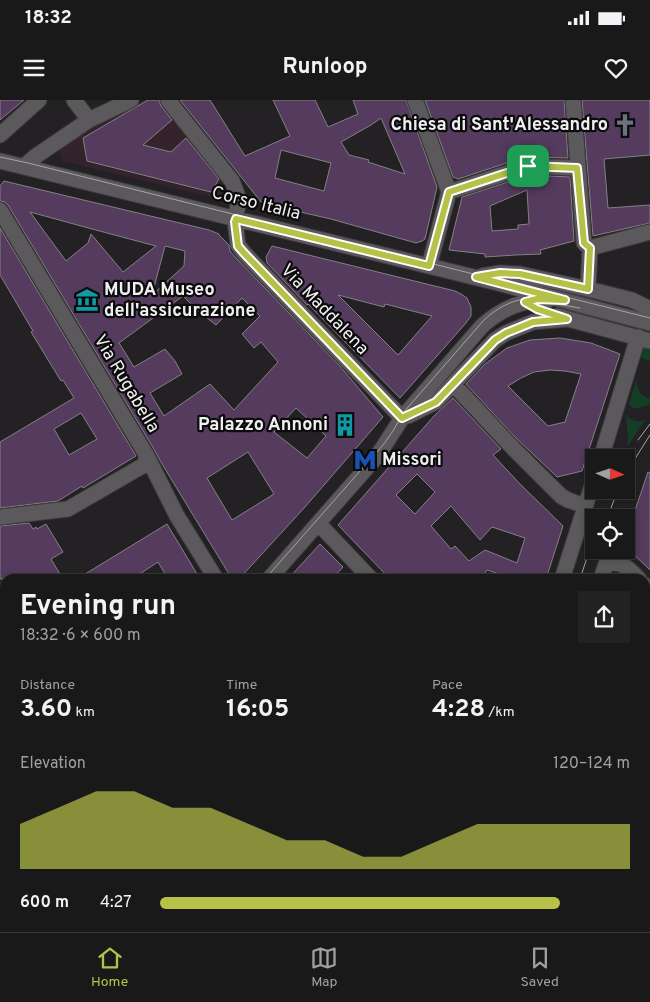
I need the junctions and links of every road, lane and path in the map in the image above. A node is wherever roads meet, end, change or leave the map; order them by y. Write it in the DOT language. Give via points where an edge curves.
graph roads {
  1 [pos="39,100"];
  2 [pos="74,100"];
  3 [pos="131,100"];
  4 [pos="168,100"];
  5 [pos="415,100"];
  6 [pos="573,100"];
  7 [pos="89,120"];
  8 [pos="0,135"];
  9 [pos="0,161"];
  10 [pos="27,167"];
  11 [pos="577,168"];
  12 [pos="449,192"];
  13 [pos="0,210"];
  14 [pos="236,219"];
  15 [pos="650,232"];
  16 [pos="590,248"];
  17 [pos="429,266"];
  18 [pos="476,277"];
  19 [pos="498,282"];
  20 [pos="588,289"];
  21 [pos="565,300"];
  22 [pos="525,302"];
  23 [pos="650,308"];
  24 [pos="567,319"];
  25 [pos="650,323"];
  26 [pos="644,339"];
  27 [pos="453,384"];
  28 [pos="402,418"];
  29 [pos="604,449"];
  30 [pos="147,456"];
  31 [pos="587,499"];
  32 [pos="585,506"];
  33 [pos="0,517"];
  34 [pos="318,524"];
  35 [pos="213,574"];
  36 [pos="273,574"];
  37 [pos="366,574"];
  38 [pos="564,574"];
  39 [pos="603,574"];
  40 [pos="634,574"];
  1 -- 8 [label="street"];
  2 -- 7 [label="street"];
  3 -- 7 [label="street"];
  4 -- 14 [label="street, Via Maddalena" via="232,181 238,199"];
  5 -- 12 [label="street"];
  6 -- 11 [label="street"];
  7 -- 10 [label="street" via="36,156"];
  9 -- 10 [label="street, Corso Italia"];
  10 -- 14 [label="street, Corso Italia"];
  11 -- 12 [label="street" via="528,166"];
  11 -- 16 [label="street" via="584,243"];
  12 -- 17 [label="street"];
  13 -- 30 [label="street, Via Rugabella"];
  14 -- 17 [label="street, Corso Italia"];
  14 -- 28 [label="street, Via Maddalena" via="238,246"];
  15 -- 16 [label="street"];
  16 -- 20 [label="street"];
  17 -- 18 [label="street, Corso Italia"];
  18 -- 19 [label="street, Corso Italia"];
  18 -- 20 [label="street" via="520,274"];
  19 -- 21 [label="street, Corso Italia"];
  19 -- 22 [label="street"];
  20 -- 23 [label="street"];
  21 -- 22 [label="street"];
  21 -- 25 [label="street"];
  22 -- 24 [label="street"];
  22 -- 28 [label="street" via="489,319"];
  24 -- 26 [label="street"];
  24 -- 27 [label="street" via="533,322 506,333 495,340"];
  26 -- 29 [label="street"];
  27 -- 28 [label="street" via="436,402"];
  27 -- 32 [label="street" via="561,496"];
  28 -- 34 [label="street" via="378,455"];
  30 -- 33 [label="street" via="144,465 68,509"];
  30 -- 35 [label="street, Via Rugabella" via="177,516"];
  31 -- 32 [label="street"];
  32 -- 38 [label="street"];
  34 -- 36 [label="street"];
  34 -- 37 [label="street"];
  39 -- 40 [label="street" via="606,564 613,563 626,566"];
}
